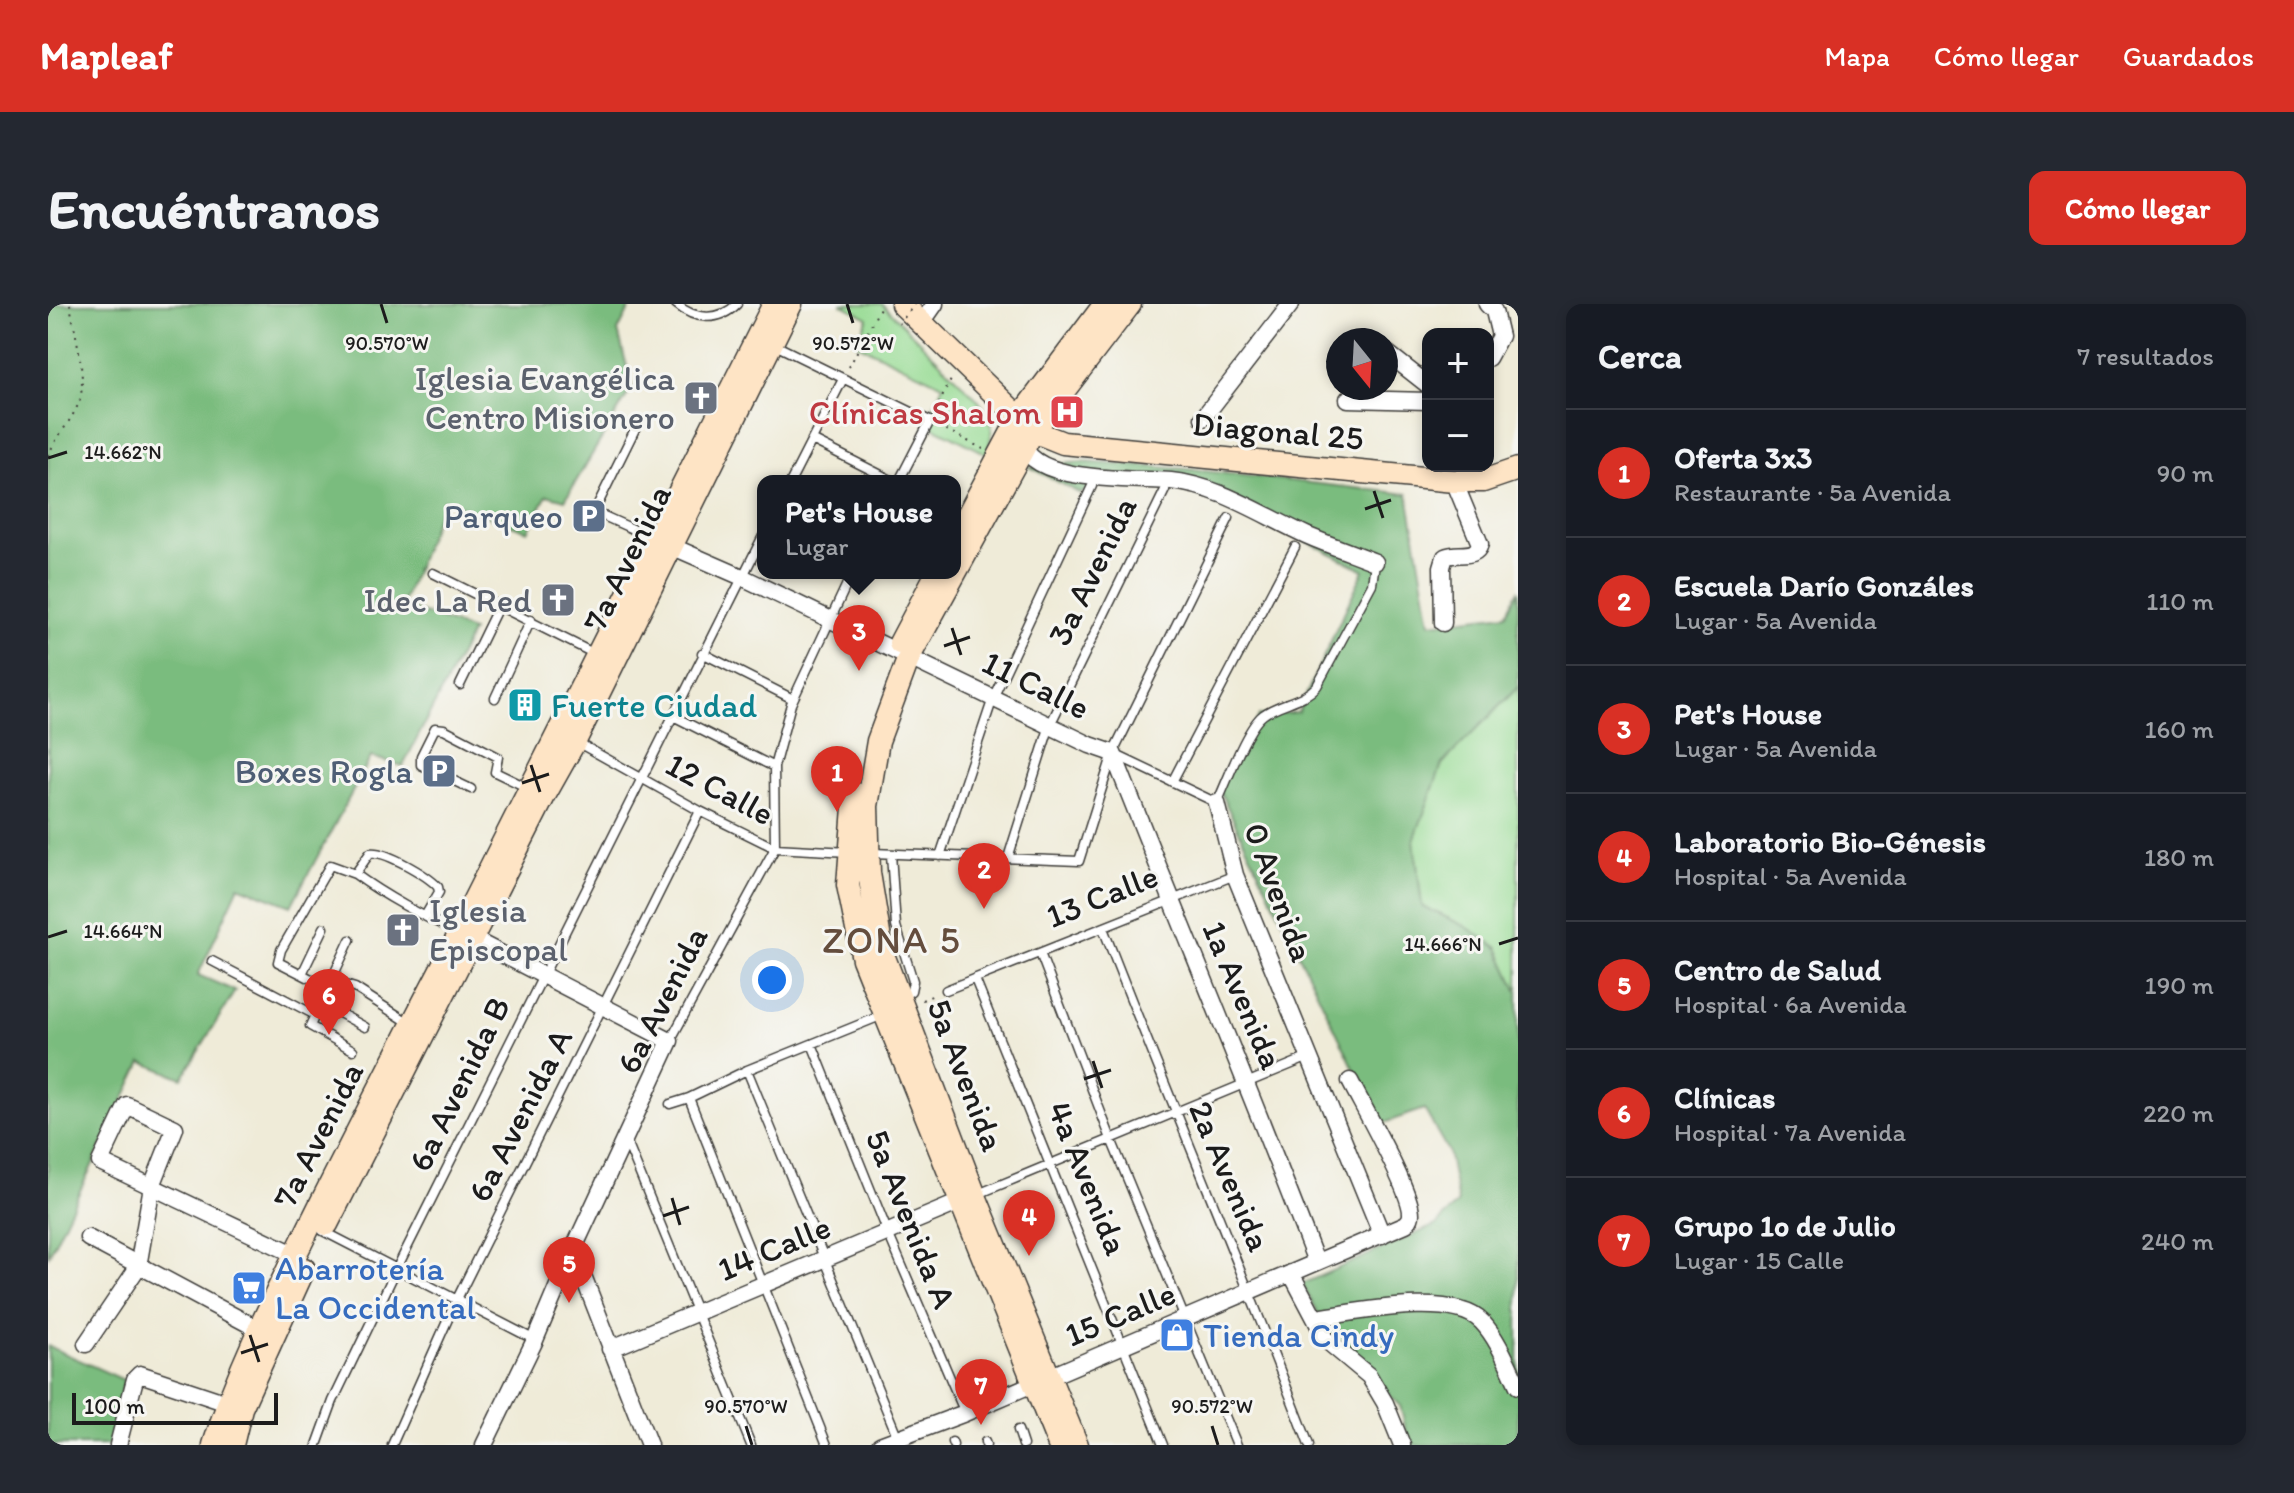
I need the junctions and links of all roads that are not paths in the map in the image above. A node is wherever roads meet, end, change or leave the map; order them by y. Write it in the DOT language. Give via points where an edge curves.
graph roads {
  1 [pos="676,304"];
  2 [pos="737,304"];
  3 [pos="935,304"];
  4 [pos="1105,304"];
  5 [pos="1130,304"];
  6 [pos="1291,304"];
  7 [pos="775,305"];
  8 [pos="1490,307"];
  9 [pos="909,314"];
  10 [pos="771,343"];
  11 [pos="1494,347"];
  12 [pos="1398,361"];
  13 [pos="843,379"];
  14 [pos="1422,380"];
  15 [pos="1388,400"];
  16 [pos="1422,401"];
  17 [pos="1203,418"];
  18 [pos="639,421"];
  19 [pos="1025,432"];
  20 [pos="812,440"];
  21 [pos="1518,469"];
  22 [pos="794,475"];
  23 [pos="881,475"];
  24 [pos="902,475"];
  25 [pos="1454,481"];
  26 [pos="1092,486"];
  27 [pos="1165,490"];
  28 [pos="1229,518"];
  29 [pos="961,528"];
  30 [pos="663,543"];
  31 [pos="1295,547"];
  32 [pos="757,548"];
  33 [pos="961,548"];
  34 [pos="1375,562"];
  35 [pos="433,573"];
  36 [pos="742,577"];
  37 [pos="849,579"];
  38 [pos="934,579"];
  39 [pos="944,579"];
  40 [pos="499,605"];
  41 [pos="829,619"];
  42 [pos="531,620"];
  43 [pos="1443,623"];
  44 [pos="702,653"];
  45 [pos="903,654"];
  46 [pos="597,655"];
  47 [pos="460,685"];
  48 [pos="495,698"];
  49 [pos="993,698"];
  50 [pos="793,699"];
  51 [pos="673,716"];
  52 [pos="1050,725"];
  53 [pos="575,741"];
  54 [pos="1113,753"];
  55 [pos="774,767"];
  56 [pos="644,778"];
  57 [pos="1172,782"];
  58 [pos="471,789"];
  59 [pos="537,792"];
  60 [pos="1217,803"];
  61 [pos="700,811"];
  62 [pos="775,848"];
  63 [pos="858,852"];
  64 [pos="891,854"];
  65 [pos="940,856"];
  66 [pos="1008,858"];
  67 [pos="355,874"];
  68 [pos="1235,875"];
  69 [pos="1171,901"];
  70 [pos="425,916"];
  71 [pos="324,928"];
  72 [pos="1103,928"];
  73 [pos="466,936"];
  74 [pos="350,940"];
  75 [pos="1040,953"];
  76 [pos="212,961"];
  77 [pos="302,974"];
  78 [pos="541,977"];
  79 [pos="975,979"];
  80 [pos="330,985"];
  81 [pos="946,990"];
  82 [pos="900,998"];
  83 [pos="321,1003"];
  84 [pos="603,1009"];
  85 [pos="315,1015"];
  86 [pos="884,1015"];
  87 [pos="411,1024"];
  88 [pos="365,1027"];
  89 [pos="670,1041"];
  90 [pos="812,1044"];
  91 [pos="353,1050"];
  92 [pos="1310,1057"];
  93 [pos="747,1070"];
  94 [pos="1350,1081"];
  95 [pos="1248,1082"];
  96 [pos="689,1098"];
  97 [pos="670,1104"];
  98 [pos="1175,1113"];
  99 [pos="1111,1139"];
  100 [pos="626,1140"];
  101 [pos="1049,1165"];
  102 [pos="152,1186"];
  103 [pos="968,1199"];
  104 [pos="323,1231"];
  105 [pos="888,1233"];
  106 [pos="1382,1235"];
  107 [pos="88,1238"];
  108 [pos="573,1250"];
  109 [pos="296,1255"];
  110 [pos="825,1259"];
  111 [pos="1316,1262"];
  112 [pos="138,1267"];
  113 [pos="396,1270"];
  114 [pos="1291,1273"];
  115 [pos="762,1286"];
  116 [pos="1250,1290"];
  117 [pos="456,1301"];
  118 [pos="697,1313"];
  119 [pos="1315,1318"];
  120 [pos="1185,1319"];
  121 [pos="258,1329"];
  122 [pos="535,1340"];
  123 [pos="86,1344"];
  124 [pos="1123,1345"];
  125 [pos="610,1349"];
  126 [pos="1041,1379"];
  127 [pos="1518,1386"];
  128 [pos="227,1403"];
  129 [pos="965,1413"];
  130 [pos="1018,1430"];
  131 [pos="898,1438"];
  132 [pos="118,1445"];
  133 [pos="214,1445"];
  134 [pos="232,1445"];
  135 [pos="317,1445"];
  136 [pos="392,1445"];
  137 [pos="484,1445"];
  138 [pos="649,1445"];
  139 [pos="751,1445"];
  140 [pos="827,1445"];
  141 [pos="880,1445"];
  142 [pos="1023,1445"];
  143 [pos="1059,1445"];
  144 [pos="1077,1445"];
  145 [pos="1163,1445"];
  146 [pos="1237,1445"];
  147 [pos="1309,1445"];
  148 [pos="1402,1445"];
  1 -- 2 [label="lane" via="709,318"];
  3 -- 9 [label="street"];
  4 -- 19 [label="street, 5a Avenida"];
  5 -- 19 [label="street, 5a Avenida"];
  6 -- 17 [label="street"];
  7 -- 10 [label="street, 7a Avenida"];
  7 -- 30 [label="street, 7a Avenida"];
  8 -- 11 [label="street" via="1500,336"];
  9 -- 19 [label="street"];
  10 -- 13 [label="lane"];
  10 -- 30 [label="street, 7a Avenida"];
  12 -- 14 [label="street"];
  13 -- 20 [label="lane"];
  13 -- 24 [label="lane" via="930,421"];
  15 -- 16 [label="street"];
  18 -- 30 [label="lane" via="595,510"];
  19 -- 25 [label="street, Diagonal 25" via="1063,443"];
  19 -- 29 [label="street, 5a Avenida" via="999,457"];
  19 -- 33 [label="street, 5a Avenida"];
  19 -- 34 [label="street" via="1030,458 1043,465 1103,479 1203,487"];
  20 -- 22 [label="lane"];
  20 -- 23 [label="lane"];
  21 -- 25 [label="street, Diagonal 25" via="1483,481"];
  25 -- 43 [label="street" via="1480,544 1473,554 1445,557"];
  26 -- 49 [label="lane"];
  27 -- 52 [label="lane, 3a Avenida"];
  28 -- 54 [label="lane"];
  30 -- 36 [label="street, 11 Calle"];
  30 -- 46 [label="street, 7a Avenida"];
  30 -- 53 [label="street, 7a Avenida"];
  31 -- 57 [label="lane"];
  32 -- 36 [label="lane, 6a Avenida B"];
  34 -- 60 [label="lane, 0 Avenida" via="1372,584 1317,686 1254,723"];
  35 -- 40 [label="lane"];
  36 -- 41 [label="street, 11 Calle"];
  36 -- 44 [label="lane, 6a Avenida B"];
  37 -- 41 [label="lane, 6a Avenida"];
  38 -- 45 [label="street, 5a Avenida"];
  39 -- 45 [label="street, 5a Avenida"];
  40 -- 42 [label="lane"];
  40 -- 47 [label="lane"];
  41 -- 45 [label="street, 11 Calle"];
  41 -- 50 [label="lane, 6a Avenida"];
  42 -- 46 [label="lane"];
  42 -- 48 [label="lane"];
  44 -- 50 [label="lane"];
  44 -- 51 [label="lane, 6a Avenida B"];
  45 -- 49 [label="street, 11 Calle"];
  45 -- 63 [label="street, 5a Avenida" via="878,741"];
  46 -- 59 [label="street, 7a Avenida"];
  49 -- 52 [label="street, 11 Calle"];
  49 -- 65 [label="lane"];
  50 -- 55 [label="lane, 6a Avenida"];
  51 -- 55 [label="lane"];
  51 -- 56 [label="lane, 6a Avenida B"];
  52 -- 54 [label="street, 11 Calle"];
  52 -- 66 [label="lane, 3a Avenida"];
  53 -- 56 [label="lane, 12 Calle"];
  53 -- 59 [label="street, 7a Avenida"];
  54 -- 57 [label="lane, 11 Calle"];
  54 -- 66 [label="lane, 12 Calle" via="1079,861"];
  54 -- 69 [label="street, 1a Avenida"];
  55 -- 62 [label="lane, 6a Avenida"];
  56 -- 61 [label="lane, 12 Calle"];
  56 -- 78 [label="lane, 6a Avenida B"];
  57 -- 60 [label="lane, 11 Calle"];
  58 -- 59 [label="lane" via="421,765 435,728 498,757 495,772"];
  59 -- 73 [label="street, 7a Avenida"];
  60 -- 68 [label="street, 0 Avenida"];
  61 -- 62 [label="lane, 12 Calle"];
  61 -- 84 [label="lane, 6a Avenida A"];
  62 -- 63 [label="lane, 12 Calle"];
  62 -- 89 [label="lane, 6a Avenida"];
  63 -- 64 [label="lane, 12 Calle"];
  63 -- 82 [label="street, 5a Avenida" via="882,952"];
  63 -- 86 [label="street, 5a Avenida" via="848,885 863,959"];
  64 -- 65 [label="lane, 12 Calle"];
  64 -- 82 [label="lane" via="896,926 913,981 911,991"];
  65 -- 66 [label="lane, 12 Calle"];
  67 -- 70 [label="lane"];
  67 -- 70 [label="lane" via="375,851 434,882 439,892"];
  67 -- 77 [label="lane" via="330,865 281,950 278,962"];
  68 -- 69 [label="lane, 13 Calle"];
  68 -- 92 [label="street, 0 Avenida"];
  69 -- 72 [label="lane, 13 Calle"];
  69 -- 95 [label="street, 1a Avenida"];
  70 -- 73 [label="lane"];
  71 -- 77 [label="lane"];
  72 -- 75 [label="lane, 13 Calle"];
  72 -- 98 [label="lane, 2a Avenida"];
  73 -- 78 [label="street"];
  73 -- 87 [label="street, 7a Avenida" via="457,939"];
  73 -- 104 [label="street, 7a Avenida"];
  74 -- 80 [label="lane"];
  75 -- 79 [label="lane, 13 Calle"];
  75 -- 99 [label="lane"];
  76 -- 85 [label="lane"];
  77 -- 80 [label="lane"];
  78 -- 84 [label="street"];
  78 -- 113 [label="lane, 6a Avenida B"];
  79 -- 81 [label="lane, 13 Calle"];
  79 -- 101 [label="lane, 4a Avenida"];
  80 -- 83 [label="lane"];
  80 -- 87 [label="lane" via="355,988"];
  82 -- 103 [label="street, 5a Avenida"];
  83 -- 85 [label="lane"];
  83 -- 88 [label="lane"];
  84 -- 89 [label="street"];
  84 -- 117 [label="lane, 6a Avenida A"];
  85 -- 91 [label="lane" via="310,1026"];
  86 -- 90 [label="lane"];
  86 -- 103 [label="street, 5a Avenida"];
  87 -- 109 [label="street, 7a Avenida"];
  89 -- 100 [label="street, 6a Avenida"];
  90 -- 93 [label="lane"];
  90 -- 105 [label="lane, 5a Avenida A"];
  92 -- 95 [label="lane, 14 Calle"];
  92 -- 106 [label="street, 0 Avenida"];
  93 -- 96 [label="lane"];
  93 -- 110 [label="lane"];
  94 -- 106 [label="street, 15 Calle" via="1411,1211 1406,1224"];
  95 -- 98 [label="lane, 14 Calle"];
  95 -- 111 [label="street, 1a Avenida"];
  96 -- 97 [label="lane"];
  96 -- 115 [label="lane"];
  98 -- 99 [label="lane, 14 Calle"];
  98 -- 116 [label="lane, 2a Avenida"];
  99 -- 101 [label="lane, 14 Calle"];
  99 -- 120 [label="lane"];
  100 -- 108 [label="street, 6a Avenida"];
  100 -- 118 [label="lane"];
  101 -- 103 [label="lane, 14 Calle"];
  101 -- 124 [label="lane, 4a Avenida"];
  102 -- 102 [label="street" via="175,1128 127,1105 100,1162"];
  102 -- 109 [label="street"];
  102 -- 112 [label="street"];
  103 -- 105 [label="street, 14 Calle"];
  103 -- 126 [label="street, 5a Avenida"];
  104 -- 113 [label="lane"];
  104 -- 134 [label="street, 7a Avenida" via="241,1408"];
  105 -- 110 [label="street, 14 Calle"];
  105 -- 129 [label="lane, 5a Avenida A"];
  106 -- 111 [label="street, 15 Calle"];
  107 -- 112 [label="street"];
  108 -- 122 [label="street, 6a Avenida"];
  108 -- 125 [label="street"];
  109 -- 121 [label="street, 7a Avenida"];
  110 -- 115 [label="street, 14 Calle"];
  110 -- 131 [label="lane"];
  111 -- 114 [label="street, 15 Calle"];
  112 -- 121 [label="street"];
  112 -- 123 [label="street"];
  113 -- 117 [label="lane"];
  113 -- 135 [label="lane, 6a Avenida B"];
  114 -- 116 [label="street, 15 Calle"];
  114 -- 119 [label="street"];
  115 -- 118 [label="street, 14 Calle"];
  115 -- 140 [label="lane"];
  116 -- 120 [label="street, 15 Calle"];
  116 -- 147 [label="lane, 2a Avenida"];
  117 -- 122 [label="lane"];
  117 -- 136 [label="lane, 6a Avenida A"];
  118 -- 125 [label="street, 14 Calle"];
  118 -- 139 [label="lane"];
  119 -- 127 [label="street" via="1454,1307 1481,1320"];
  119 -- 148 [label="street" via="1327,1341 1369,1376"];
  120 -- 124 [label="street, 15 Calle"];
  120 -- 146 [label="lane"];
  121 -- 128 [label="street, 7a Avenida"];
  122 -- 137 [label="street, 6a Avenida"];
  124 -- 126 [label="street, 15 Calle"];
  124 -- 145 [label="lane, 4a Avenida"];
  125 -- 138 [label="street"];
  126 -- 129 [label="street, 15 Calle"];
  126 -- 143 [label="street, 5a Avenida"];
  126 -- 144 [label="street, 5a Avenida"];
  128 -- 132 [label="street" via="140,1374"];
  128 -- 133 [label="street, 7a Avenida"];
  129 -- 131 [label="street, 15 Calle"];
  130 -- 142 [label="lane"];
  131 -- 141 [label="street, 15 Calle"];
}
